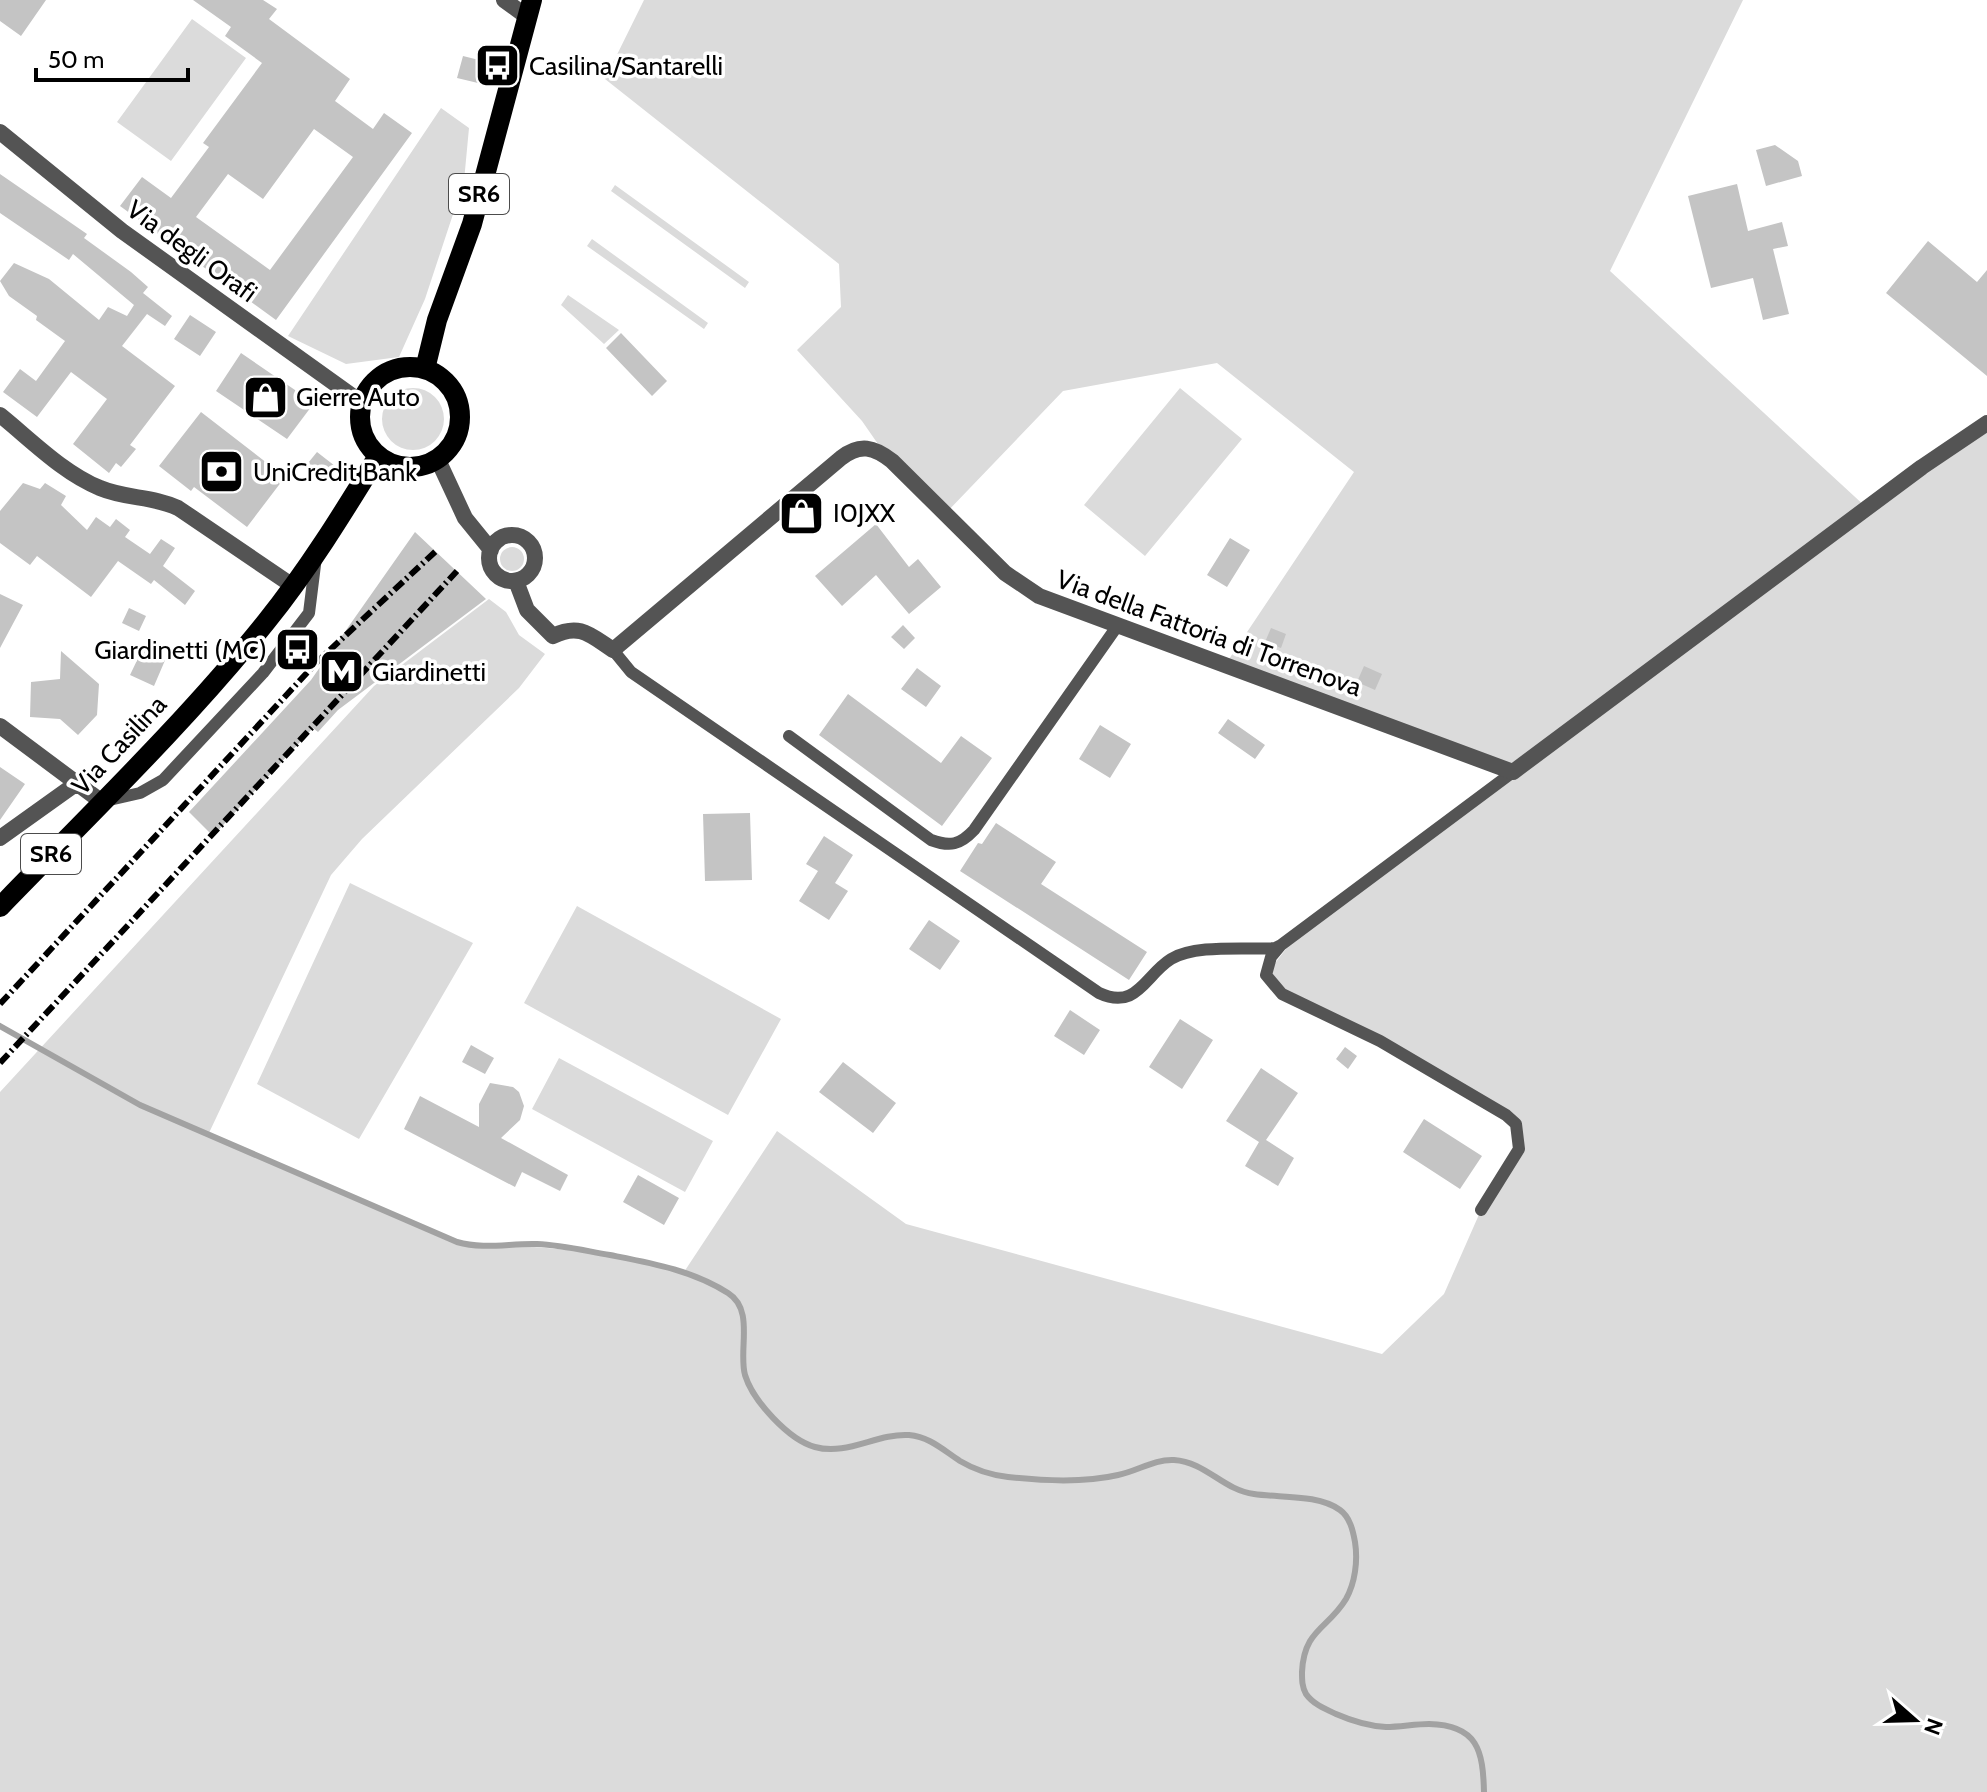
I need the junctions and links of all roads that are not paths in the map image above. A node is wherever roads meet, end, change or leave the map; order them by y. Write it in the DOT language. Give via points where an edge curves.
graph roads {
  1 [pos="504,0"];
  2 [pos="529,8"];
  3 [pos="0,132"];
  4 [pos="425,369"];
  5 [pos="362,403"];
  6 [pos="0,415"];
  7 [pos="1987,423"];
  8 [pos="378,456"];
  9 [pos="438,460"];
  10 [pos="491,550"];
  11 [pos="316,553"];
  12 [pos="516,581"];
  13 [pos="293,586"];
  14 [pos="1118,625"];
  15 [pos="613,650"];
  16 [pos="0,726"];
  17 [pos="789,736"];
  18 [pos="1513,772"];
  19 [pos="77,783"];
  20 [pos="102,802"];
  21 [pos="0,838"];
  22 [pos="0,907"];
  23 [pos="1281,945"];
  24 [pos="1481,1210"];
  1 -- 2 [label="street"];
  2 -- 4 [label="main road, SR6" via="472,224"];
  3 -- 5 [label="street, Via degli Orafi" via="109,221"];
  4 -- 5 [label="main road" via="388,372 373,383"];
  4 -- 9 [label="main road" via="447,383 461,414 453,443"];
  5 -- 8 [label="main road" via="362,431"];
  6 -- 13 [label="street" via="91,484 178,508"];
  7 -- 18 [label="street"];
  8 -- 9 [label="main road" via="406,468"];
  8 -- 11 [label="main road, Via Casilina / SR6"];
  9 -- 10 [label="street" via="465,518"];
  10 -- 12 [label="street" via="493,571 503,580"];
  10 -- 12 [label="street" via="508,535 528,541 535,563 530,574"];
  11 -- 13 [label="main road, Via Casilina / SR6"];
  11 -- 20 [label="lane" via="309,613 263,673 163,780 140,793"];
  12 -- 15 [label="street" via="527,610 553,636 577,629"];
  13 -- 20 [label="main road, Via Casilina / SR6" via="225,670"];
  14 -- 15 [label="street, Via della Fattoria di Torrenova" via="1039,596 1005,573 892,461 865,447 846,454"];
  14 -- 17 [label="lane" via="974,830 959,843 931,840"];
  14 -- 18 [label="street, Via della Fattoria di Torrenova"];
  15 -- 23 [label="lane" via="631,672 1106,996 1135,993 1178,956"];
  16 -- 19 [label="street"];
  18 -- 23 [label="lane"];
  19 -- 20 [label="street"];
  19 -- 21 [label="street"];
  20 -- 22 [label="main road, Via Casilina / SR6"];
  23 -- 24 [label="lane" via="1266,975 1282,994 1413,1058 1516,1124 1519,1149"];
}
